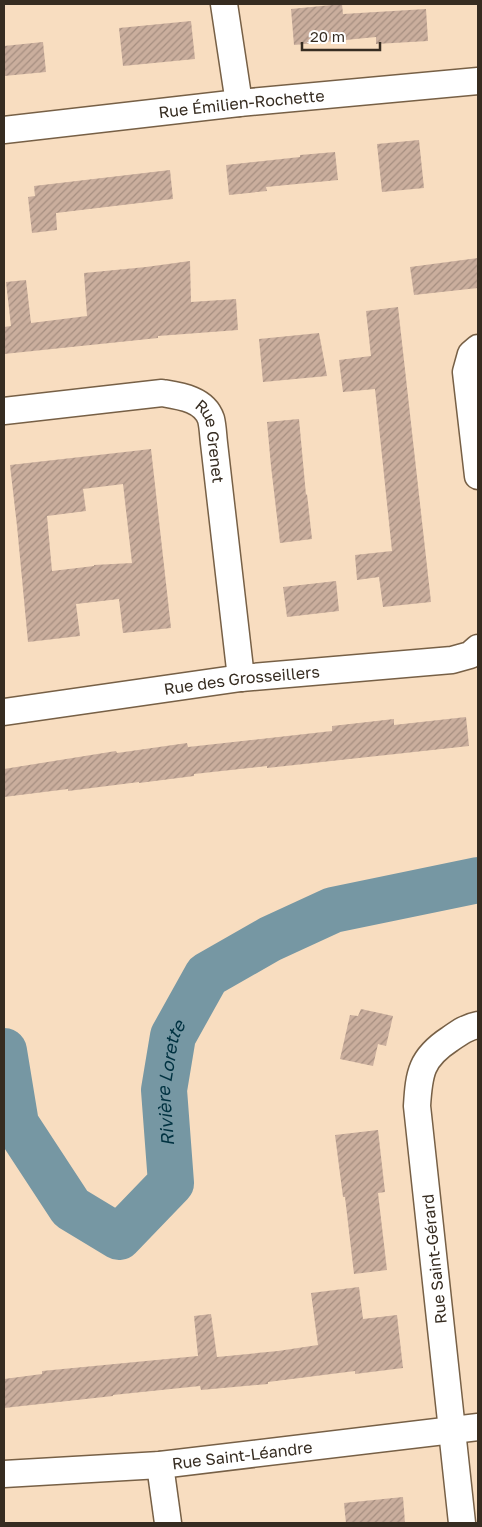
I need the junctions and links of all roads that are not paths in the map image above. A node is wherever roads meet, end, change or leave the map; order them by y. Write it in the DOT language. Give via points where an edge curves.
graph roads {
  1 [pos="224,4"];
  2 [pos="478,81"];
  3 [pos="239,103"];
  4 [pos="4,130"];
  5 [pos="478,348"];
  6 [pos="4,411"];
  7 [pos="478,476"];
  8 [pos="478,648"];
  9 [pos="242,678"];
  10 [pos="4,712"];
  11 [pos="478,1024"];
  12 [pos="478,1427"];
  13 [pos="452,1430"];
  14 [pos="160,1465"];
  15 [pos="4,1474"];
  16 [pos="168,1523"];
  17 [pos="462,1523"];
  1 -- 3 [label="street"];
  2 -- 3 [label="street, Rue Émilien-Rochette"];
  3 -- 4 [label="street, Rue Émilien-Rochette"];
  5 -- 7 [label="street" via="471,354 466,372"];
  6 -- 9 [label="street, Rue Grenet" via="162,393 185,396 200,404 210,418"];
  8 -- 9 [label="street, Rue des Grosseillers" via="470,655 452,660"];
  9 -- 10 [label="street, Rue des Grosseillers"];
  11 -- 13 [label="street, Rue Saint-Gérard" via="468,1026 443,1044 427,1059 418,1080 418,1106"];
  12 -- 13 [label="street, Rue Saint-Léandre"];
  13 -- 14 [label="street, Rue Saint-Léandre"];
  13 -- 17 [label="street, Rue Saint-Gérard"];
  14 -- 15 [label="street, Rue Saint-Léandre"];
  14 -- 16 [label="street"];
}
